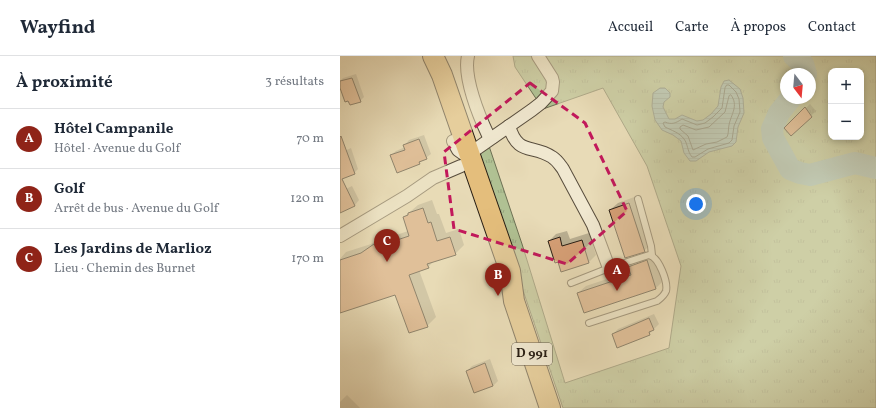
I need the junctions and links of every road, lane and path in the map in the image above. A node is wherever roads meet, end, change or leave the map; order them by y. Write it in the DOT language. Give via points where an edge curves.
graph roads {
  1 [pos="425,56"];
  2 [pos="433,56"];
  3 [pos="468,56"];
  4 [pos="538,56"];
  5 [pos="509,126"];
  6 [pos="493,137"];
  7 [pos="465,160"];
  8 [pos="638,199"];
  9 [pos="340,236"];
  10 [pos="652,255"];
  11 [pos="609,268"];
  12 [pos="571,283"];
  13 [pos="589,323"];
  14 [pos="550,408"];
  1 -- 7 [label="main road" via="453,141"];
  2 -- 7 [label="main road" via="442,75"];
  3 -- 6 [label="street" via="468,74 474,99 488,135"];
  4 -- 5 [label="street" via="552,78 552,91 541,103"];
  5 -- 6 [label="street"];
  5 -- 11 [label="street" via="518,145 550,156 563,169 593,225"];
  6 -- 7 [label="street"];
  7 -- 9 [label="street"];
  7 -- 14 [label="main road, D 991" via="510,271 514,301"];
  8 -- 10 [label="lane" via="652,246"];
  10 -- 11 [label="lane"];
  10 -- 13 [label="lane" via="664,279 666,290 663,297"];
  11 -- 12 [label="lane"];
}
